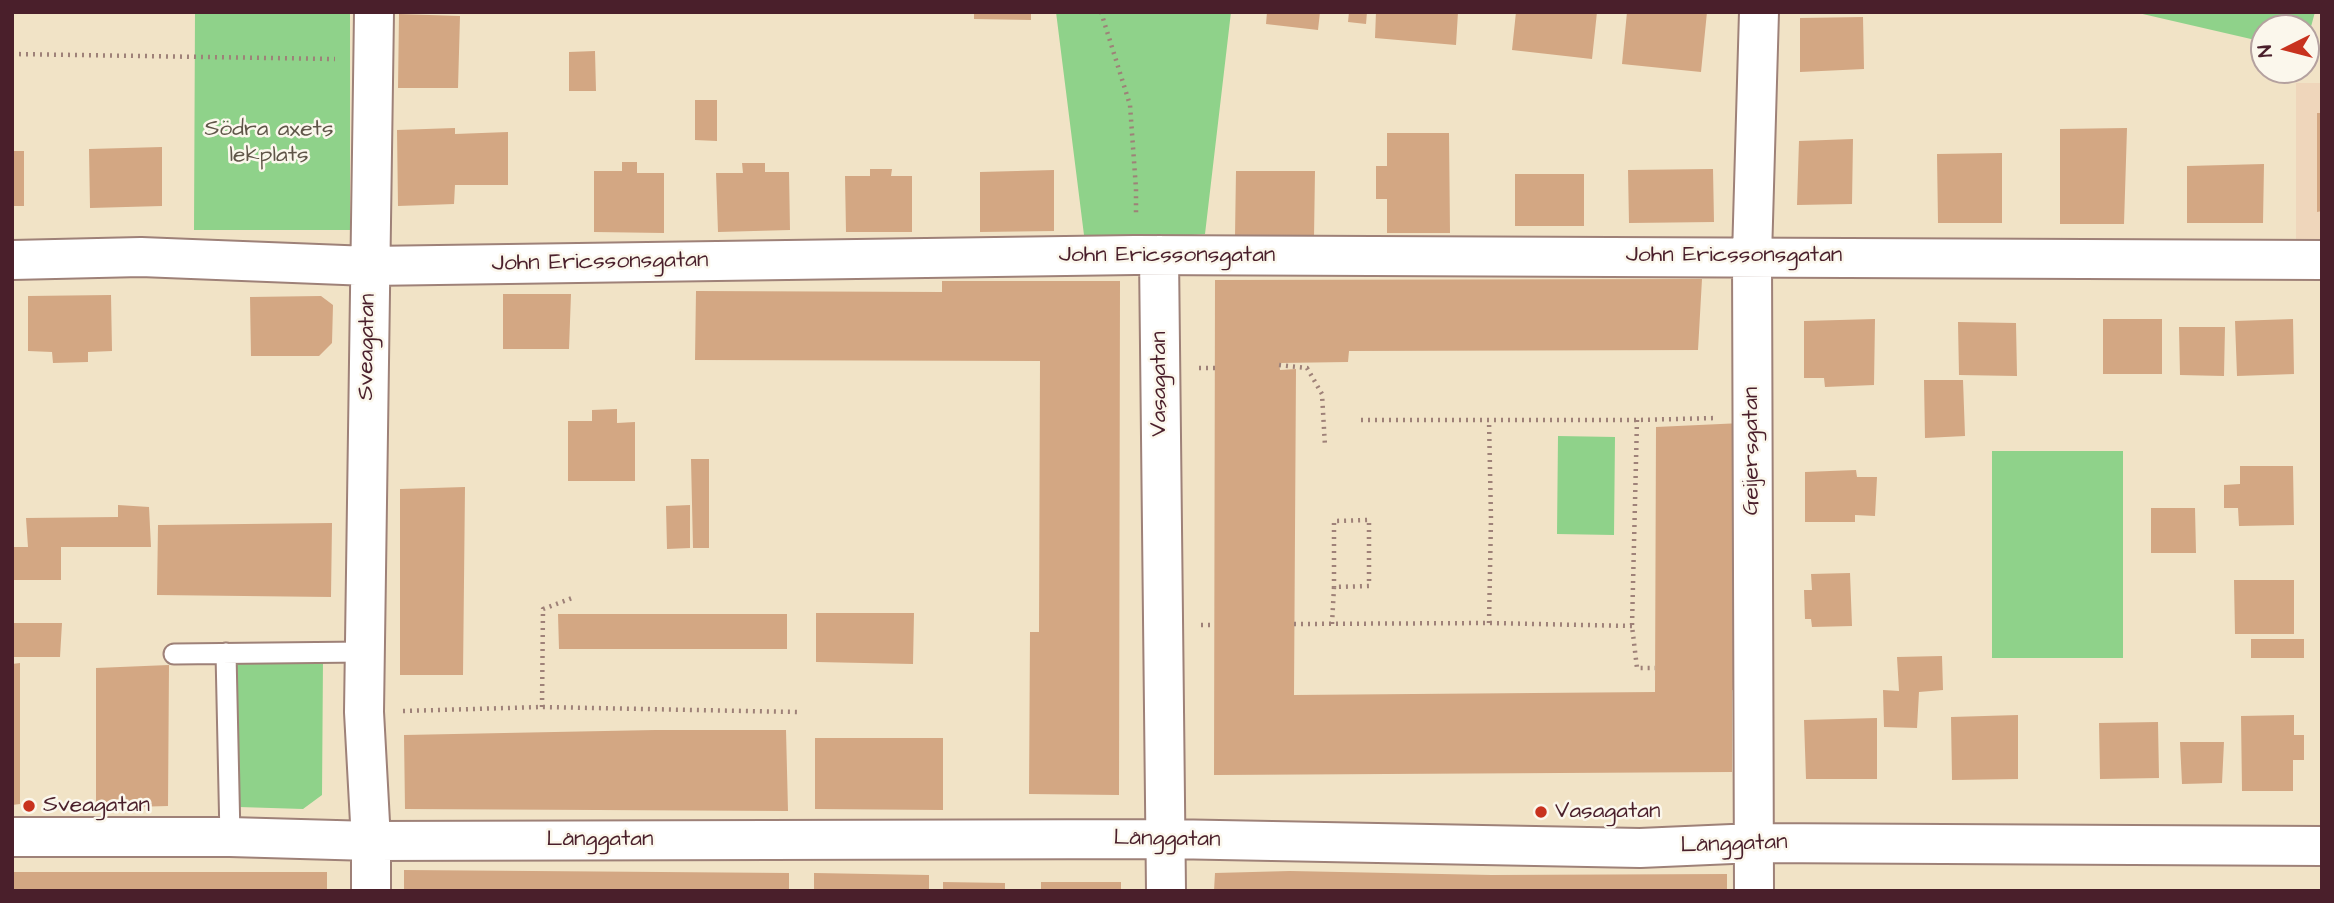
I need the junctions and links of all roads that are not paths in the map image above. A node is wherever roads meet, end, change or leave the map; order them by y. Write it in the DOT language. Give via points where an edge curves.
graph roads {
  1 [pos="374,12"];
  2 [pos="1759,12"];
  3 [pos="1147,255"];
  4 [pos="1752,256"];
  5 [pos="12,260"];
  6 [pos="2322,260"];
  7 [pos="369,266"];
  8 [pos="364,652"];
  9 [pos="226,653"];
  10 [pos="174,654"];
  11 [pos="12,837"];
  12 [pos="230,837"];
  13 [pos="1167,839"];
  14 [pos="372,841"];
  15 [pos="1755,843"];
  16 [pos="2322,845"];
  17 [pos="371,891"];
  18 [pos="1166,891"];
  19 [pos="1754,891"];
  1 -- 7 [label="street, Sveagatan"];
  2 -- 4 [label="street, Geijersgatan"];
  3 -- 4 [label="street, John Ericssonsgatan"];
  3 -- 7 [label="street, John Ericssonsgatan"];
  3 -- 13 [label="street, Vasagatan"];
  4 -- 6 [label="street, John Ericssonsgatan"];
  4 -- 15 [label="street, Geijersgatan"];
  5 -- 7 [label="street, John Ericssonsgatan" via="141,257"];
  7 -- 8 [label="street, Sveagatan"];
  8 -- 9 [label="lane"];
  8 -- 14 [label="street, Sveagatan" via="363,712"];
  9 -- 10 [label="lane"];
  9 -- 12 [label="lane"];
  11 -- 12 [label="street, Långgatan"];
  12 -- 14 [label="street, Långgatan"];
  13 -- 14 [label="street, Långgatan"];
  13 -- 15 [label="street, Långgatan" via="1640,848"];
  13 -- 18 [label="street, Vasagatan"];
  14 -- 17 [label="street, Sveagatan"];
  15 -- 16 [label="street, Långgatan"];
  15 -- 19 [label="street, Geijersgatan"];
}
